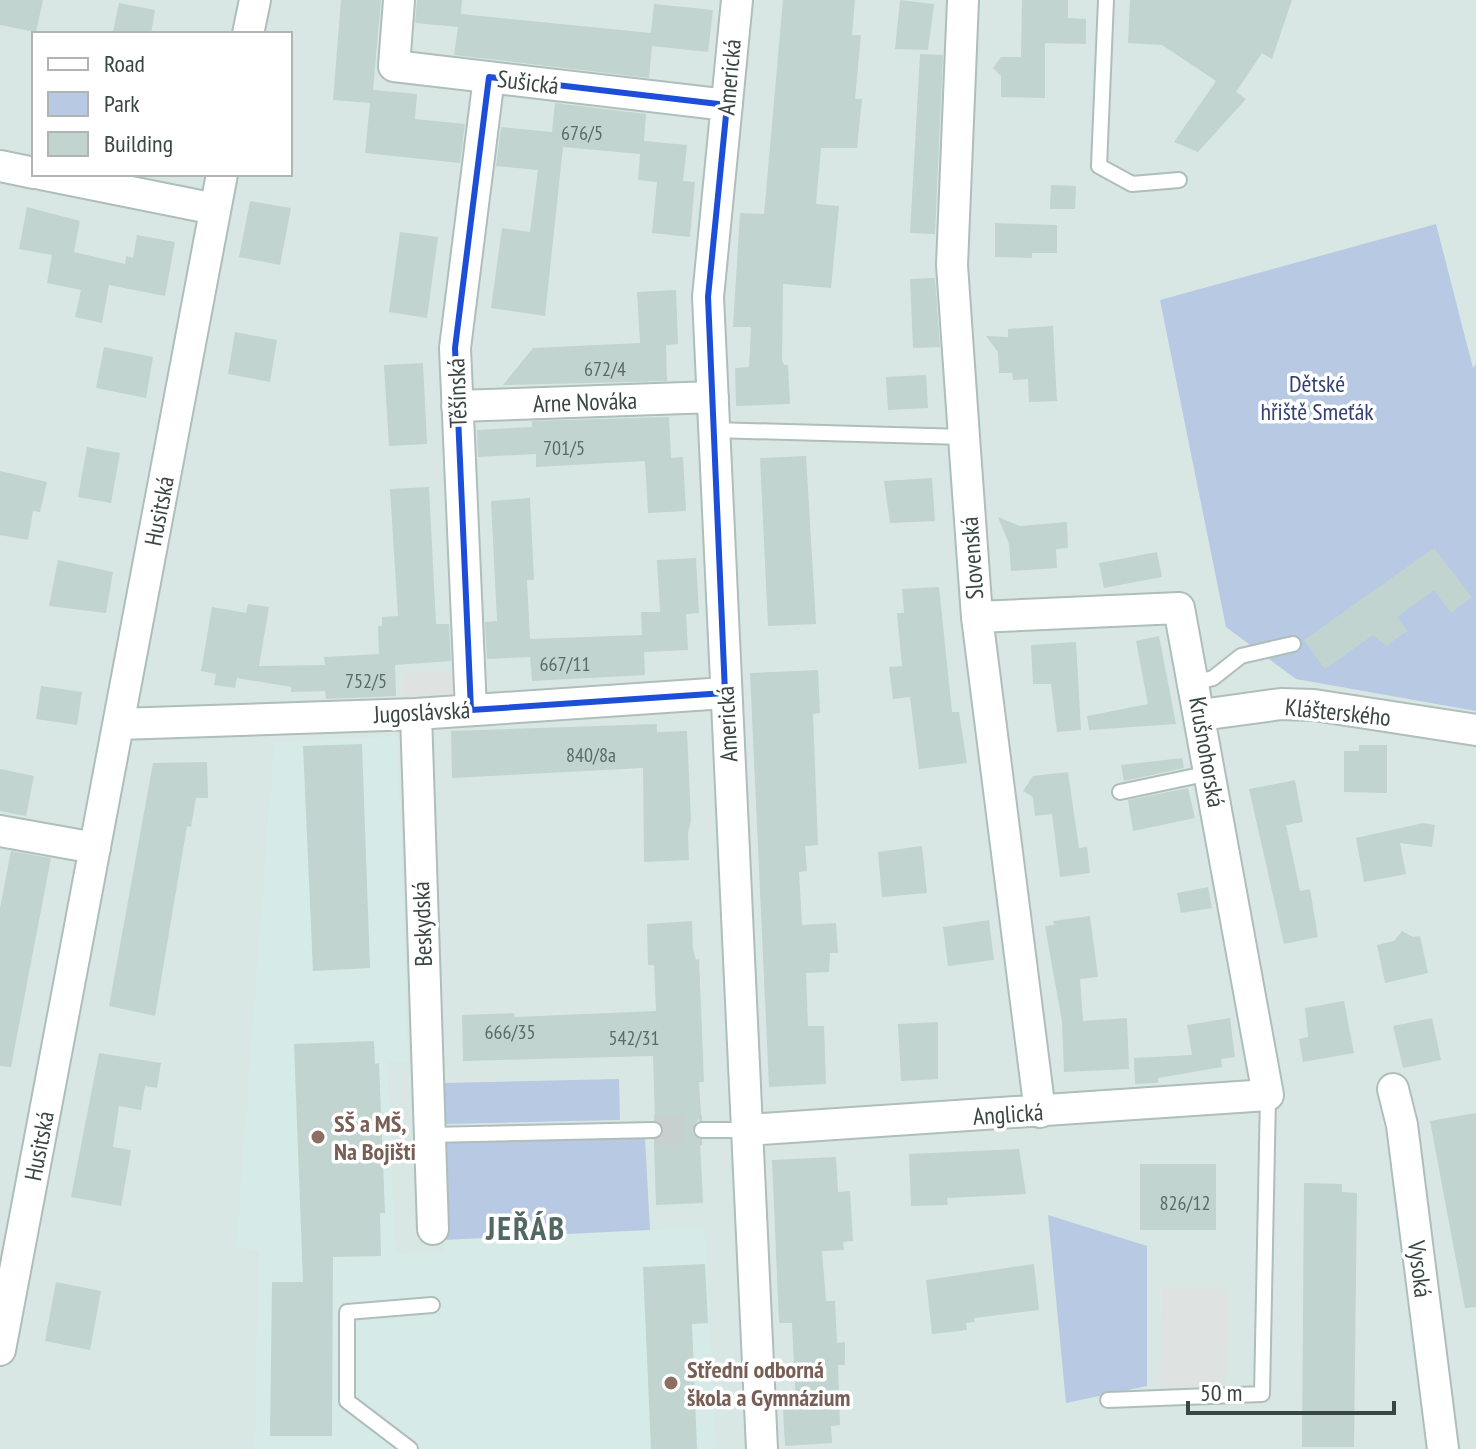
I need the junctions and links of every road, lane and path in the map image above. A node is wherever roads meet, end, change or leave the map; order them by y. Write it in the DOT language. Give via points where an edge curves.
graph roads {
  1 [pos="255,0"];
  2 [pos="399,0"];
  3 [pos="737,0"];
  4 [pos="963,0"];
  5 [pos="1106,0"];
  6 [pos="248,32"];
  7 [pos="489,77"];
  8 [pos="727,105"];
  9 [pos="0,166"];
  10 [pos="32,173"];
  11 [pos="51,176"];
  12 [pos="222,176"];
  13 [pos="1179,180"];
  14 [pos="215,209"];
  15 [pos="713,397"];
  16 [pos="457,406"];
  17 [pos="713,430"];
  18 [pos="964,437"];
  19 [pos="977,617"];
  20 [pos="1293,644"];
  21 [pos="1194,683"];
  22 [pos="725,693"];
  23 [pos="471,710"];
  24 [pos="416,714"];
  25 [pos="1201,715"];
  26 [pos="119,724"];
  27 [pos="1476,730"];
  28 [pos="1211,773"];
  29 [pos="1120,792"];
  30 [pos="0,831"];
  31 [pos="95,848"];
  32 [pos="1393,1089"];
  33 [pos="1268,1095"];
  34 [pos="1040,1112"];
  35 [pos="654,1130"];
  36 [pos="702,1130"];
  37 [pos="747,1130"];
  38 [pos="428,1135"];
  39 [pos="433,1229"];
  40 [pos="432,1305"];
  41 [pos="0,1350"];
  42 [pos="1108,1400"];
  43 [pos="410,1449"];
  44 [pos="762,1449"];
  45 [pos="1443,1449"];
  1 -- 6 [label="street"];
  2 -- 7 [label="street, Sušická" via="394,66"];
  3 -- 8 [label="street, Americká"];
  4 -- 18 [label="street, Slovenská" via="952,265"];
  5 -- 13 [label="lane" via="1099,166 1132,184"];
  7 -- 8 [label="street, Sušická"];
  7 -- 16 [label="street, Těšínská" via="455,348"];
  8 -- 15 [label="street, Americká" via="708,297"];
  9 -- 10 [label="street"];
  11 -- 14 [label="street"];
  12 -- 14 [label="street, Husitská"];
  14 -- 26 [label="street, Husitská"];
  15 -- 16 [label="street, Arne Nováka"];
  15 -- 17 [label="street, Americká"];
  16 -- 23 [label="street, Těšínská"];
  17 -- 18 [label="lane"];
  17 -- 22 [label="street, Americká"];
  18 -- 19 [label="street, Slovenská"];
  19 -- 21 [label="street, Krušnohorská" via="1179,608"];
  19 -- 34 [label="street, Slovenská"];
  20 -- 21 [label="lane" via="1241,656 1213,678"];
  21 -- 25 [label="street, Krušnohorská"];
  22 -- 23 [label="street, Jugoslávská"];
  22 -- 37 [label="street, Americká"];
  23 -- 24 [label="street, Jugoslávská"];
  24 -- 26 [label="street, Jugoslávská"];
  24 -- 38 [label="street, Beskydská"];
  25 -- 27 [label="street, Klášterského" via="1314,705"];
  25 -- 28 [label="street, Krušnohorská"];
  26 -- 31 [label="street, Husitská"];
  28 -- 29 [label="lane"];
  28 -- 33 [label="street, Krušnohorská"];
  30 -- 31 [label="street"];
  31 -- 41 [label="street, Husitská"];
  32 -- 45 [label="street, Vysoká"];
  33 -- 34 [label="street, Anglická"];
  33 -- 42 [label="lane" via="1262,1394"];
  34 -- 37 [label="street, Anglická"];
  35 -- 38 [label="lane"];
  36 -- 37 [label="lane"];
  37 -- 44 [label="street, Americká"];
  38 -- 39 [label="street, Beskydská"];
  40 -- 43 [label="lane" via="347,1312 347,1401"];
}
